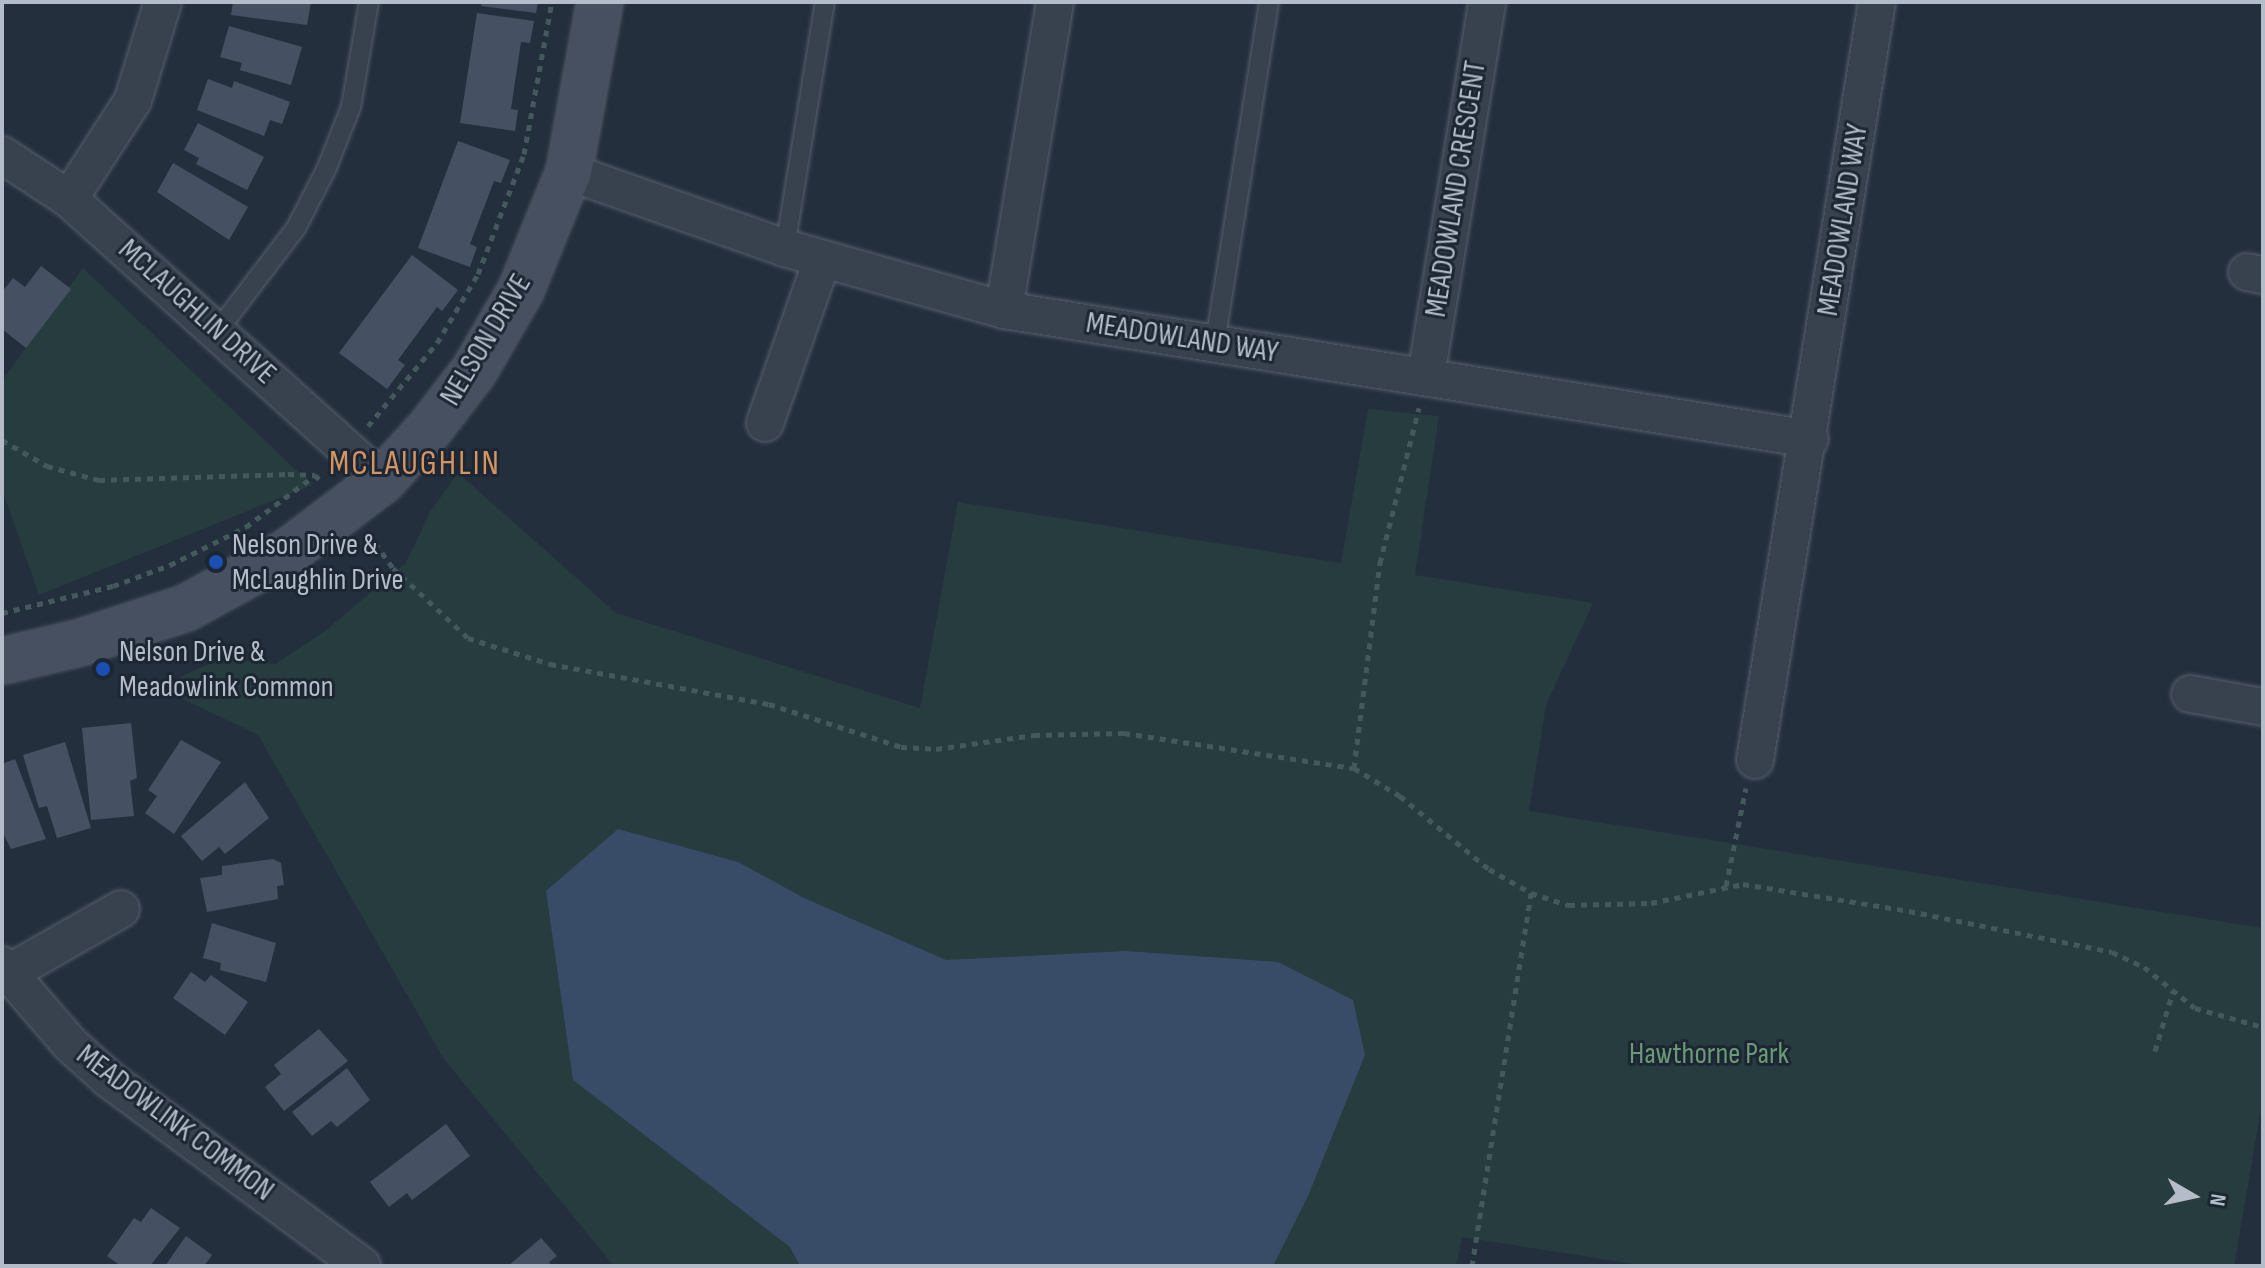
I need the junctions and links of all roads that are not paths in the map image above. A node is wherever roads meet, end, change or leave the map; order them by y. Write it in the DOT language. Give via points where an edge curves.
graph roads {
  1 [pos="163,2"];
  2 [pos="369,2"];
  3 [pos="600,2"];
  4 [pos="825,2"];
  5 [pos="1055,2"];
  6 [pos="1269,2"];
  7 [pos="1487,2"];
  8 [pos="1877,2"];
  9 [pos="2,155"];
  10 [pos="569,172"];
  11 [pos="69,199"];
  12 [pos="785,248"];
  13 [pos="822,260"];
  14 [pos="1004,310"];
  15 [pos="219,329"];
  16 [pos="1215,343"];
  17 [pos="1426,376"];
  18 [pos="765,423"];
  19 [pos="1810,439"];
  20 [pos="382,481"];
  21 [pos="2,661"];
  22 [pos="2190,694"];
  23 [pos="2263,707"];
  24 [pos="1755,760"];
  25 [pos="121,909"];
  26 [pos="4,972"];
  27 [pos="362,1266"];
  1 -- 11 [label="street" via="133,100"];
  2 -- 15 [label="lane" via="351,107 326,170 296,228"];
  3 -- 10 [label="street, NELSON DRIVE"];
  4 -- 12 [label="lane"];
  5 -- 14 [label="street"];
  6 -- 16 [label="lane"];
  7 -- 17 [label="street, MEADOWLAND CRESCENT"];
  8 -- 19 [label="street, MEADOWLAND WAY"];
  9 -- 11 [label="street, MCLAUGHLIN DRIVE"];
  10 -- 12 [label="street, MEADOWLAND WAY"];
  10 -- 20 [label="street, NELSON DRIVE" via="521,290 474,371"];
  11 -- 15 [label="street, MCLAUGHLIN DRIVE"];
  12 -- 13 [label="street, MEADOWLAND WAY"];
  13 -- 14 [label="street, MEADOWLAND WAY"];
  13 -- 18 [label="street"];
  14 -- 16 [label="street, MEADOWLAND WAY"];
  15 -- 20 [label="street, MCLAUGHLIN DRIVE"];
  16 -- 17 [label="street, MEADOWLAND WAY"];
  17 -- 19 [label="street, MEADOWLAND WAY"];
  19 -- 24 [label="street, MEADOWLAND WAY"];
  20 -- 21 [label="street, NELSON DRIVE" via="288,552 186,608 79,643"];
  22 -- 23 [label="street"];
  25 -- 26 [label="street"];
  26 -- 27 [label="street, MEADOWLINK COMMON" via="110,1080"];
}
